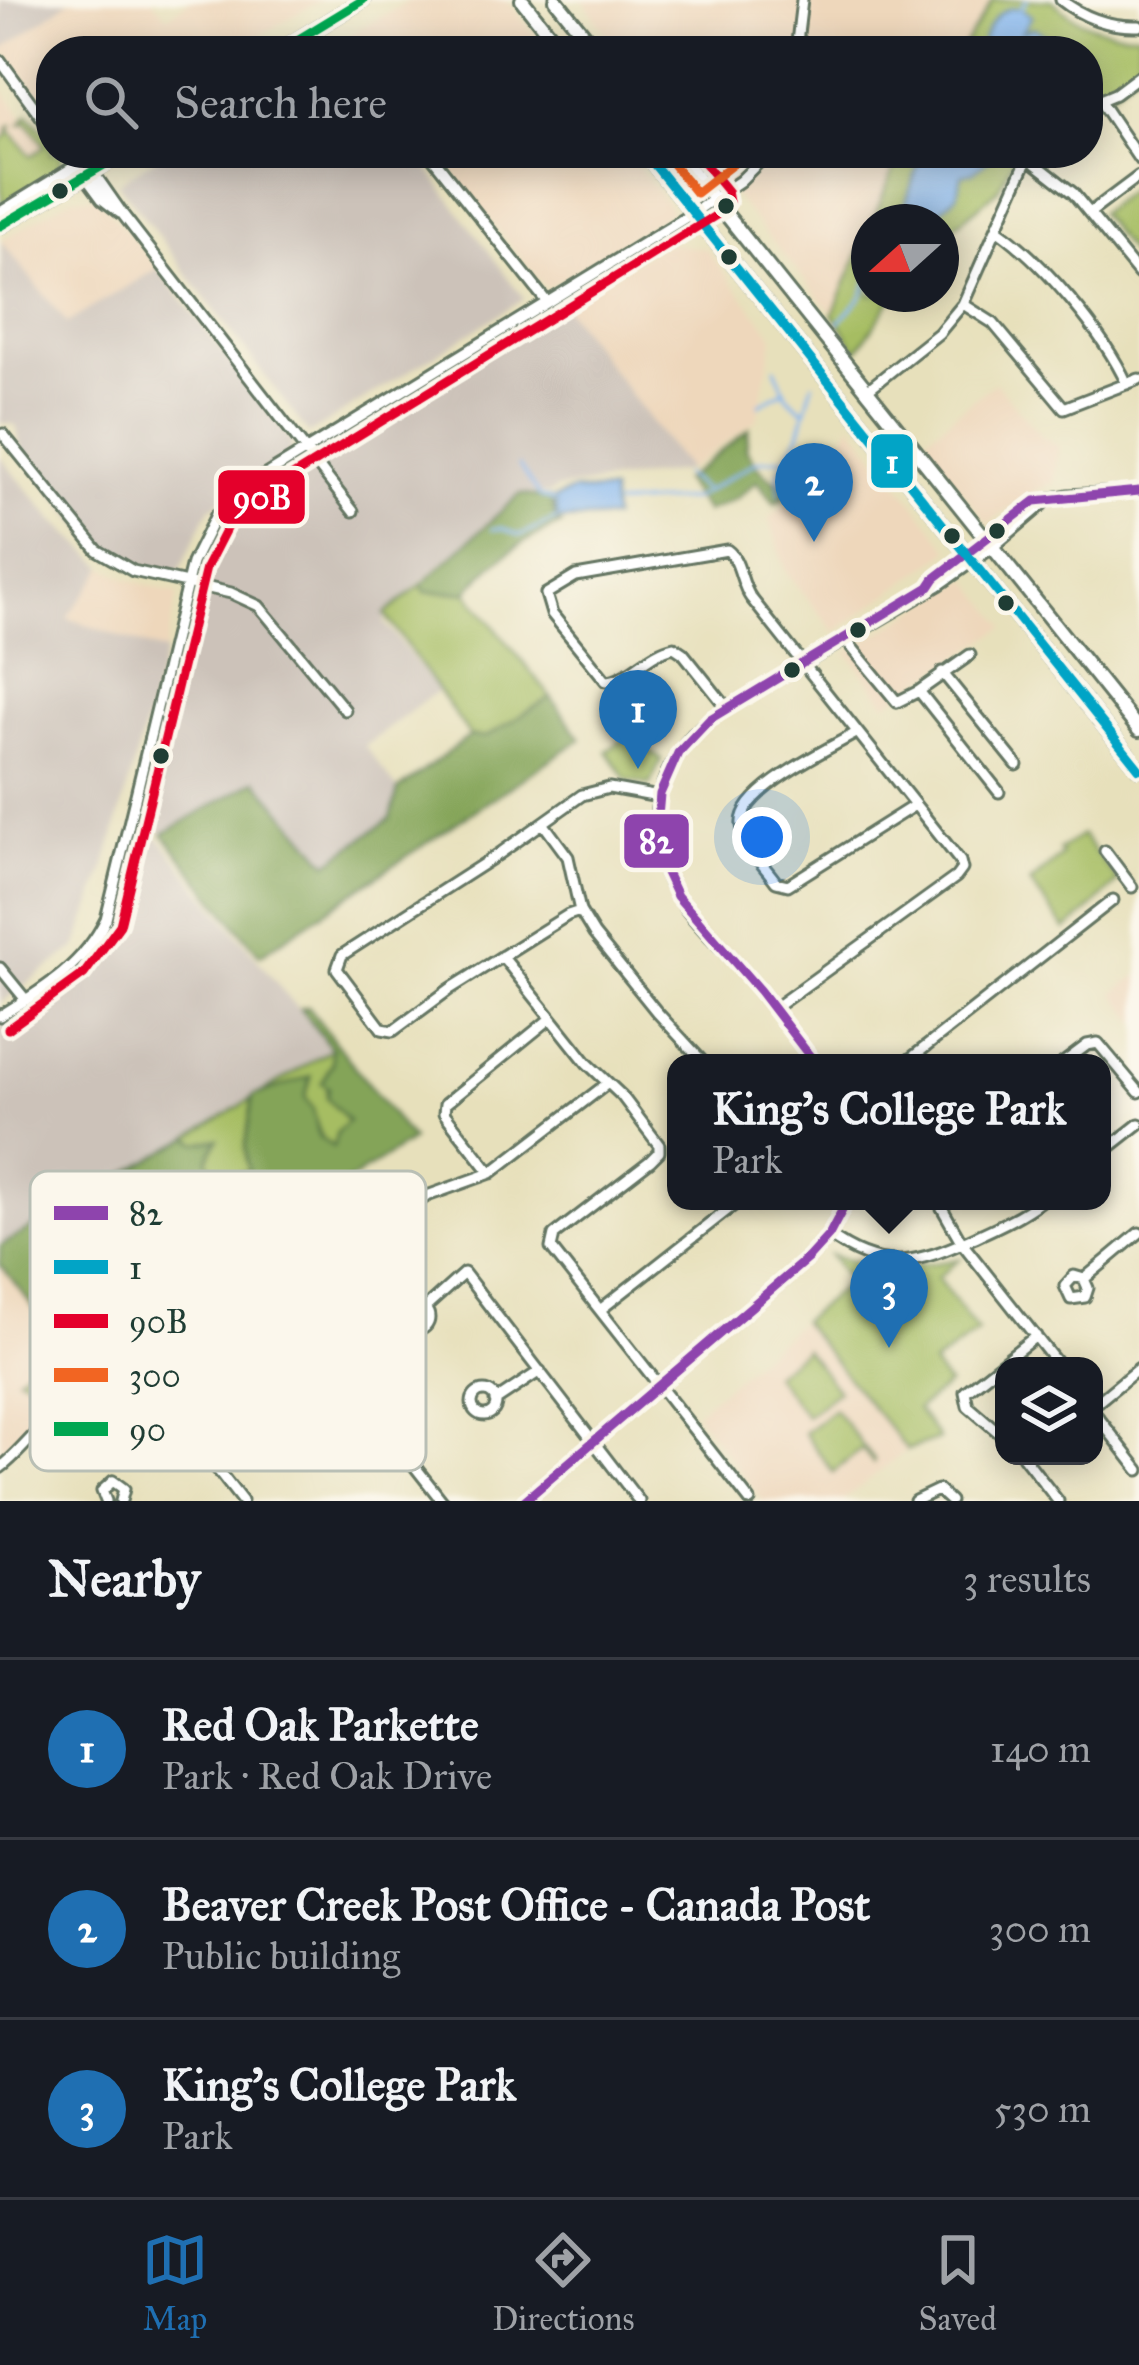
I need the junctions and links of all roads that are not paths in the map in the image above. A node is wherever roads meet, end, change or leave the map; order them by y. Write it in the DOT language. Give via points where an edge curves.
graph roads {
  1 [pos="362,0"];
  2 [pos="523,0"];
  3 [pos="556,0"];
  4 [pos="802,0"];
  5 [pos="1061,0"];
  6 [pos="1139,26"];
  7 [pos="303,36"];
  8 [pos="551,36"];
  9 [pos="585,36"];
  10 [pos="798,36"];
  11 [pos="0,60"];
  12 [pos="1139,76"];
  13 [pos="1103,98"];
  14 [pos="36,106"];
  15 [pos="1103,114"];
  16 [pos="1139,159"];
  17 [pos="80,168"];
  18 [pos="81,168"];
  19 [pos="86,168"];
  20 [pos="441,168"];
  21 [pos="662,168"];
  22 [pos="685,168"];
  23 [pos="756,168"];
  24 [pos="1024,168"];
  25 [pos="1045,168"];
  26 [pos="1139,176"];
  27 [pos="704,206"];
  28 [pos="1091,212"];
  29 [pos="0,214"];
  30 [pos="0,226"];
  31 [pos="998,230"];
  32 [pos="1139,274"];
  33 [pos="546,301"];
  34 [pos="963,304"];
  35 [pos="1139,379"];
  36 [pos="1126,383"];
  37 [pos="866,391"];
  38 [pos="3,434"];
  39 [pos="304,451"];
  40 [pos="1139,492"];
  41 [pos="352,511"];
  42 [pos="989,543"];
  43 [pos="970,557"];
  44 [pos="187,582"];
  45 [pos="844,638"];
  46 [pos="970,655"];
  47 [pos="805,662"];
  48 [pos="942,672"];
  49 [pos="920,691"];
  50 [pos="727,708"];
  51 [pos="345,710"];
  52 [pos="1139,730"];
  53 [pos="856,733"];
  54 [pos="1017,765"];
  55 [pos="1139,769"];
  56 [pos="999,792"];
  57 [pos="659,796"];
  58 [pos="915,805"];
  59 [pos="543,824"];
  60 [pos="1105,851"];
  61 [pos="1133,887"];
  62 [pos="1113,900"];
  63 [pos="580,911"];
  64 [pos="502,956"];
  65 [pos="0,968"];
  66 [pos="26,1000"];
  67 [pos="772,1010"];
  68 [pos="0,1016"];
  69 [pos="551,1018"];
  70 [pos="696,1054"];
  71 [pos="808,1054"];
  72 [pos="916,1054"];
  73 [pos="1074,1054"];
  74 [pos="1107,1054"];
  75 [pos="1111,1059"];
  76 [pos="608,1083"];
  77 [pos="1139,1092"];
  78 [pos="1139,1124"];
  79 [pos="1111,1146"];
  80 [pos="491,1173"];
  81 [pos="426,1197"];
  82 [pos="728,1210"];
  83 [pos="842,1210"];
  84 [pos="943,1210"];
  85 [pos="1028,1210"];
  86 [pos="1139,1233"];
  87 [pos="829,1234"];
  88 [pos="962,1243"];
  89 [pos="1084,1280"];
  90 [pos="426,1307"];
  91 [pos="600,1310"];
  92 [pos="1036,1336"];
  93 [pos="1009,1357"];
  94 [pos="1052,1357"];
  95 [pos="995,1368"];
  96 [pos="1139,1368"];
  97 [pos="540,1371"];
  98 [pos="658,1384"];
  99 [pos="1103,1400"];
  100 [pos="495,1402"];
  101 [pos="1103,1420"];
  102 [pos="995,1429"];
  103 [pos="30,1439"];
  104 [pos="592,1440"];
  105 [pos="1030,1465"];
  106 [pos="0,1468"];
  107 [pos="1139,1470"];
  108 [pos="219,1471"];
  109 [pos="418,1471"];
  110 [pos="106,1501"];
  111 [pos="121,1501"];
  112 [pos="242,1501"];
  113 [pos="442,1501"];
  114 [pos="524,1501"];
  115 [pos="639,1501"];
  116 [pos="750,1501"];
  117 [pos="915,1501"];
  118 [pos="950,1501"];
  119 [pos="1058,1501"];
  1 -- 7 [label="main road"];
  2 -- 8 [label="main road"];
  3 -- 9 [label="main road"];
  4 -- 10 [label="street"];
  5 -- 6 [label="street" via="1100,22"];
  11 -- 14 [label="street"];
  12 -- 13 [label="street"];
  15 -- 16 [label="street"];
  17 -- 29 [label="main road"];
  18 -- 30 [label="main road"];
  19 -- 39 [label="street"];
  20 -- 33 [label="street"];
  21 -- 27 [label="main road"];
  22 -- 27 [label="main road"];
  23 -- 27 [label="street"];
  24 -- 31 [label="street"];
  25 -- 28 [label="street"];
  26 -- 28 [label="street"];
  27 -- 33 [label="street"];
  27 -- 37 [label="main road"];
  27 -- 43 [label="main road"];
  28 -- 32 [label="street"];
  31 -- 34 [label="street"];
  31 -- 36 [label="street" via="1035,258"];
  33 -- 39 [label="street"];
  34 -- 36 [label="street" via="993,323 1064,408"];
  34 -- 37 [label="street"];
  35 -- 36 [label="street"];
  37 -- 42 [label="main road"];
  38 -- 44 [label="street" via="97,550 133,571"];
  39 -- 41 [label="street"];
  39 -- 44 [label="street" via="216,514"];
  40 -- 42 [label="street" via="1048,500"];
  42 -- 43 [label="street"];
  42 -- 52 [label="main road"];
  43 -- 45 [label="street"];
  43 -- 55 [label="main road"];
  44 -- 51 [label="street" via="265,612"];
  44 -- 66 [label="street" via="106,919 71,969"];
  45 -- 47 [label="street"];
  45 -- 49 [label="street" via="897,702"];
  46 -- 48 [label="street"];
  47 -- 50 [label="street"];
  47 -- 50 [label="street" via="745,589 727,550 576,576 546,594 552,614 606,681 674,646"];
  47 -- 53 [label="street"];
  48 -- 49 [label="street"];
  48 -- 54 [label="street"];
  49 -- 56 [label="street"];
  50 -- 57 [label="street" via="688,737"];
  53 -- 58 [label="street"];
  53 -- 58 [label="street" via="746,807 746,838 776,882 788,885"];
  57 -- 59 [label="street" via="596,790"];
  57 -- 67 [label="street" via="656,834 669,881"];
  58 -- 67 [label="street" via="961,872"];
  59 -- 63 [label="street" via="573,868"];
  59 -- 64 [label="street" via="342,955 337,969 382,1029 393,1031"];
  60 -- 61 [label="street"];
  62 -- 72 [label="street"];
  63 -- 64 [label="street"];
  63 -- 70 [label="street"];
  64 -- 69 [label="street"];
  65 -- 66 [label="street"];
  66 -- 68 [label="street"];
  67 -- 71 [label="street"];
  69 -- 76 [label="street"];
  69 -- 80 [label="street" via="445,1104"];
  73 -- 74 [label="street" via="1098,1043"];
  75 -- 77 [label="street"];
  76 -- 80 [label="street"];
  76 -- 91 [label="street" via="659,1151 551,1239"];
  78 -- 79 [label="street"];
  80 -- 81 [label="street"];
  82 -- 91 [label="street"];
  83 -- 87 [label="street"];
  84 -- 88 [label="street"];
  85 -- 88 [label="street"];
  86 -- 89 [label="street"];
  87 -- 88 [label="street" via="851,1251 901,1263"];
  87 -- 98 [label="street"];
  88 -- 92 [label="street"];
  90 -- 97 [label="street" via="464,1273"];
  91 -- 98 [label="street"];
  92 -- 93 [label="street"];
  92 -- 94 [label="street"];
  95 -- 102 [label="street" via="965,1392 968,1406"];
  96 -- 99 [label="street"];
  97 -- 100 [label="street"];
  97 -- 104 [label="street"];
  98 -- 104 [label="street"];
  98 -- 116 [label="street"];
  101 -- 107 [label="street"];
  103 -- 106 [label="street"];
  104 -- 114 [label="street"];
  104 -- 115 [label="street"];
  105 -- 119 [label="street"];
  108 -- 112 [label="street"];
  109 -- 113 [label="street"];
  110 -- 111 [label="street" via="112,1481 124,1489"];
  117 -- 118 [label="street" via="938,1490"];
}
